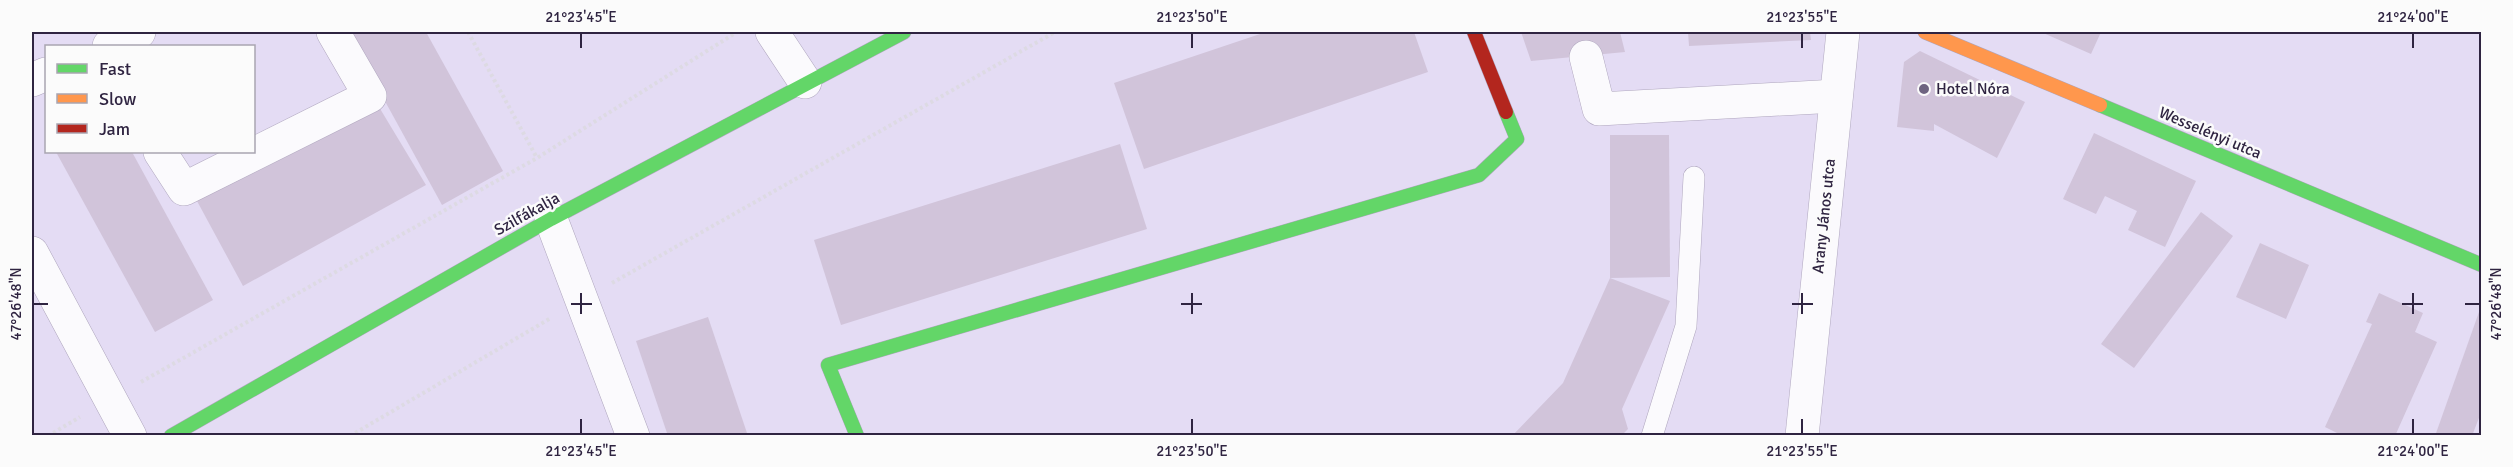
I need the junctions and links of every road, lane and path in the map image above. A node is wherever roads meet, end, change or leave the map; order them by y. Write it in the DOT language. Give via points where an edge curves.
graph roads {
  1 [pos="139,32"];
  2 [pos="333,32"];
  3 [pos="468,32"];
  4 [pos="737,32"];
  5 [pos="772,32"];
  6 [pos="904,32"];
  7 [pos="1055,32"];
  8 [pos="1474,32"];
  9 [pos="1843,32"];
  10 [pos="1925,32"];
  11 [pos="111,45"];
  12 [pos="1586,57"];
  13 [pos="805,82"];
  14 [pos="1836,96"];
  15 [pos="161,153"];
  16 [pos="537,158"];
  17 [pos="1694,177"];
  18 [pos="551,219"];
  19 [pos="32,253"];
  20 [pos="2481,265"];
  21 [pos="581,300"];
  22 [pos="110,400"];
  23 [pos="48,435"];
  24 [pos="130,435"];
  25 [pos="171,435"];
  26 [pos="350,435"];
  27 [pos="633,435"];
  28 [pos="856,435"];
  29 [pos="1652,435"];
  30 [pos="1802,435"];
  1 -- 11 [label="street"];
  2 -- 15 [label="street" via="370,96 184,189"];
  3 -- 16 [label="path"];
  4 -- 16 [label="path"];
  5 -- 13 [label="street"];
  6 -- 13 [label="street, Szilfákalja"];
  7 -- 21 [label="path"];
  8 -- 28 [label="street" via="1517,139 1479,175 828,365"];
  9 -- 14 [label="street, Arany János utca"];
  10 -- 20 [label="street, Wesselényi utca"];
  12 -- 14 [label="street" via="1599,109"];
  13 -- 18 [label="street, Szilfákalja"];
  14 -- 30 [label="street, Arany János utca"];
  16 -- 22 [label="path"];
  17 -- 29 [label="lane" via="1686,326"];
  18 -- 21 [label="street"];
  18 -- 25 [label="street, Szilfákalja"];
  19 -- 22 [label="street"];
  21 -- 26 [label="path"];
  21 -- 27 [label="street"];
  22 -- 23 [label="path"];
  22 -- 24 [label="street"];
}
